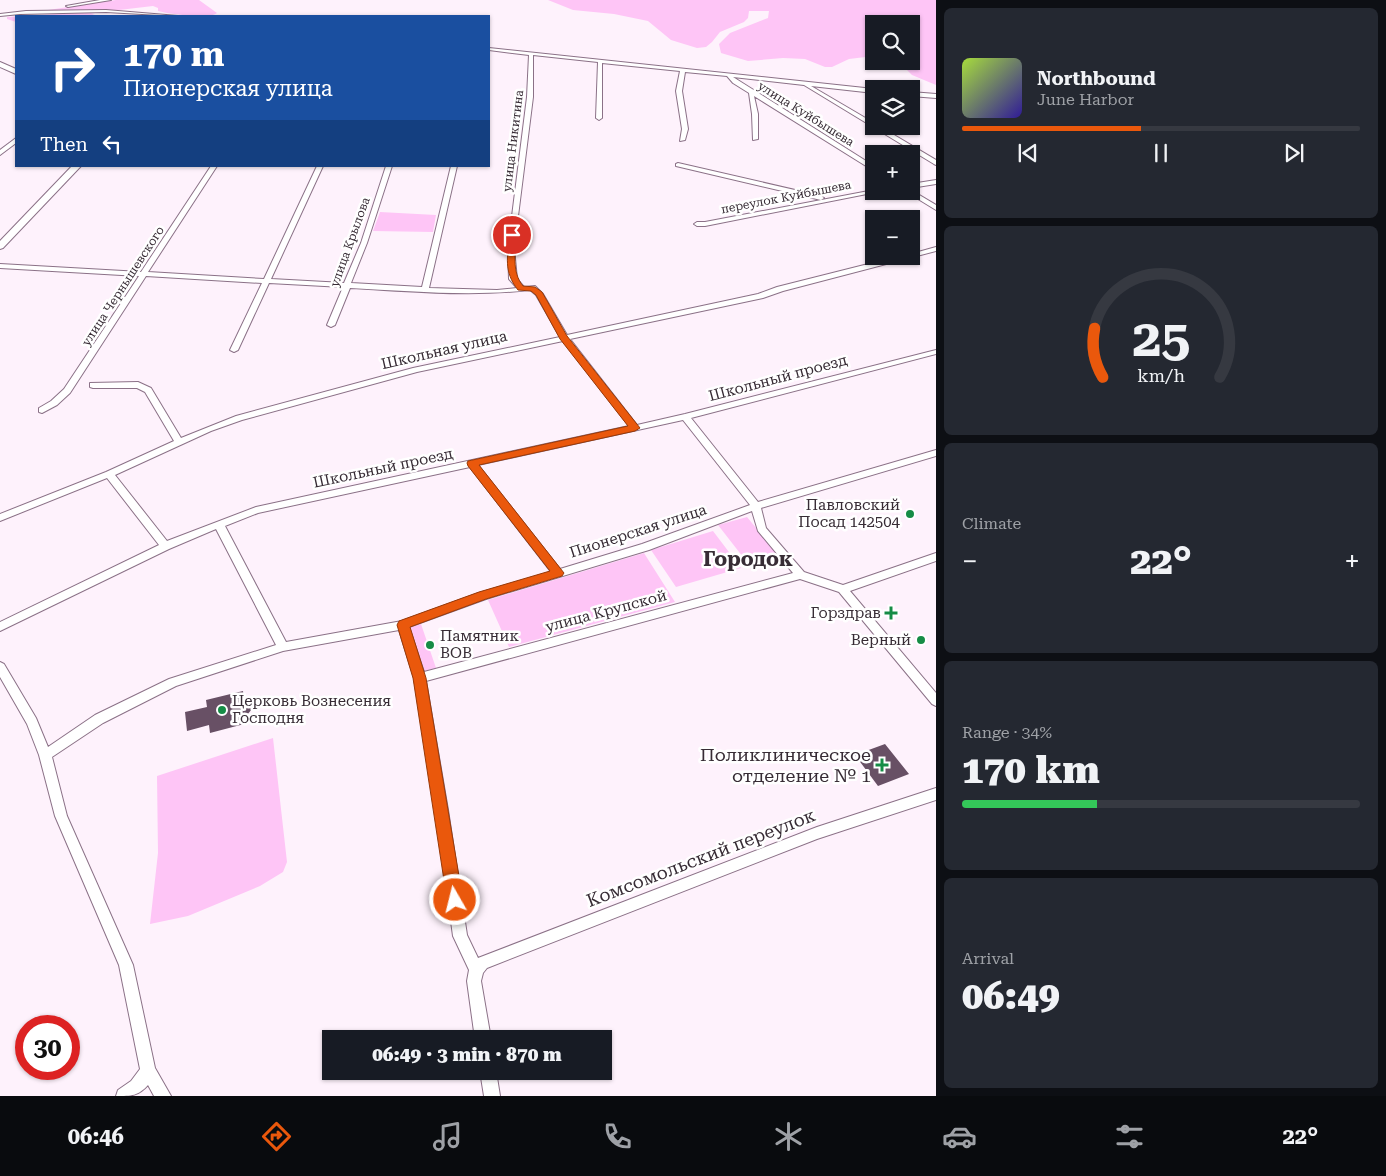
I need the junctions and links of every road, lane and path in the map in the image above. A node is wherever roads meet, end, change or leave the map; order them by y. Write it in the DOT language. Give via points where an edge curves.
graph roads {
  1 [pos="109,0"];
  2 [pos="21,13"];
  3 [pos="0,15"];
  4 [pos="159,15"];
  5 [pos="490,49"];
  6 [pos="531,54"];
  7 [pos="600,62"];
  8 [pos="0,64"];
  9 [pos="683,71"];
  10 [pos="15,72"];
  11 [pos="729,76"];
  12 [pos="804,84"];
  13 [pos="865,90"];
  14 [pos="751,93"];
  15 [pos="920,95"];
  16 [pos="936,96"];
  17 [pos="599,118"];
  18 [pos="756,139"];
  19 [pos="682,140"];
  20 [pos="15,143"];
  21 [pos="0,144"];
  22 [pos="0,153"];
  23 [pos="865,163"];
  24 [pos="936,163"];
  25 [pos="678,165"];
  26 [pos="76,167"];
  27 [pos="213,167"];
  28 [pos="320,167"];
  29 [pos="389,167"];
  30 [pos="454,167"];
  31 [pos="936,182"];
  32 [pos="920,185"];
  33 [pos="865,193"];
  34 [pos="834,198"];
  35 [pos="920,198"];
  36 [pos="936,208"];
  37 [pos="697,224"];
  38 [pos="0,246"];
  39 [pos="936,249"];
  40 [pos="920,253"];
  41 [pos="875,265"];
  42 [pos="0,266"];
  43 [pos="144,274"];
  44 [pos="266,281"];
  45 [pos="346,285"];
  46 [pos="521,288"];
  47 [pos="425,289"];
  48 [pos="331,325"];
  49 [pos="564,337"];
  50 [pos="234,350"];
  51 [pos="935,352"];
  52 [pos="93,384"];
  53 [pos="42,410"];
  54 [pos="685,417"];
  55 [pos="635,428"];
  56 [pos="179,442"];
  57 [pos="936,453"];
  58 [pos="472,463"];
  59 [pos="109,474"];
  60 [pos="756,506"];
  61 [pos="0,518"];
  62 [pos="219,524"];
  63 [pos="165,546"];
  64 [pos="936,557"];
  65 [pos="558,573"];
  66 [pos="800,575"];
  67 [pos="843,589"];
  68 [pos="403,625"];
  69 [pos="0,626"];
  70 [pos="283,647"];
  71 [pos="0,667"];
  72 [pos="420,678"];
  73 [pos="936,701"];
  74 [pos="45,755"];
  75 [pos="936,794"];
  76 [pos="479,966"];
  77 [pos="482,1030"];
  78 [pos="148,1071"];
  79 [pos="489,1080"];
  80 [pos="124,1096"];
  81 [pos="163,1096"];
  82 [pos="492,1096"];
  1 -- 2 [label="street"];
  2 -- 3 [label="street"];
  2 -- 4 [label="street" via="92,11"];
  5 -- 6 [label="street"];
  6 -- 7 [label="street"];
  6 -- 46 [label="street, улица Никитина" via="530,97 511,248 513,279"];
  7 -- 9 [label="street"];
  7 -- 17 [label="street"];
  8 -- 10 [label="main road"];
  9 -- 11 [label="street"];
  9 -- 19 [label="street" via="679,91 685,129"];
  11 -- 12 [label="street"];
  11 -- 14 [label="street, улица Куйбышева"];
  12 -- 13 [label="street"];
  12 -- 24 [label="street"];
  14 -- 18 [label="street"];
  14 -- 23 [label="street, улица Куйбышева"];
  15 -- 16 [label="street"];
  20 -- 21 [label="street"];
  20 -- 22 [label="street"];
  25 -- 34 [label="street" via="815,198"];
  26 -- 38 [label="main road"];
  27 -- 43 [label="street, улица Чернышевского"];
  28 -- 44 [label="street"];
  29 -- 45 [label="street, улица Крылова" via="364,243"];
  30 -- 47 [label="street"];
  31 -- 32 [label="street"];
  33 -- 34 [label="street, переулок Куйбышева"];
  34 -- 37 [label="street, переулок Куйбышева"];
  35 -- 36 [label="street"];
  39 -- 40 [label="street, Школьная улица"];
  41 -- 49 [label="street, Школьная улица" via="760,296"];
  42 -- 43 [label="street"];
  43 -- 44 [label="street"];
  43 -- 53 [label="street, улица Чернышевского" via="67,391"];
  44 -- 45 [label="street"];
  44 -- 50 [label="street"];
  45 -- 47 [label="street"];
  45 -- 48 [label="street, улица Крылова"];
  46 -- 47 [label="street" via="497,292"];
  46 -- 49 [label="street" via="532,288 539,294"];
  49 -- 55 [label="street"];
  49 -- 56 [label="street, Школьная улица" via="328,393 239,418"];
  51 -- 54 [label="street, Школьный проезд"];
  52 -- 56 [label="street" via="138,385 148,390"];
  54 -- 55 [label="street, Школьный проезд"];
  54 -- 60 [label="street"];
  55 -- 58 [label="street, Школьный проезд"];
  56 -- 59 [label="street, Школьная улица"];
  57 -- 60 [label="street, Пионерская улица"];
  58 -- 62 [label="street, Школьный проезд" via="256,510"];
  58 -- 65 [label="street"];
  59 -- 61 [label="street, Школьная улица"];
  59 -- 63 [label="street"];
  60 -- 65 [label="street, Пионерская улица" via="645,547"];
  60 -- 66 [label="street" via="762,529"];
  62 -- 63 [label="street, Школьный проезд"];
  62 -- 70 [label="street"];
  63 -- 69 [label="street, Школьный проезд"];
  64 -- 67 [label="street"];
  65 -- 68 [label="street, Пионерская улица"];
  66 -- 67 [label="street"];
  66 -- 72 [label="street, улица Крупской"];
  67 -- 73 [label="street"];
  68 -- 70 [label="street, Пионерская улица"];
  68 -- 72 [label="street"];
  70 -- 74 [label="street, Пионерская улица" via="173,682 99,720"];
  71 -- 74 [label="street" via="32,722"];
  72 -- 76 [label="street" via="460,936"];
  74 -- 78 [label="street" via="61,816 126,965"];
  75 -- 76 [label="street, Комсомольский переулок" via="817,833"];
  76 -- 77 [label="street" via="474,981"];
  78 -- 80 [label="street" via="137,1087"];
  78 -- 81 [label="street"];
  79 -- 82 [label="street"];
}
